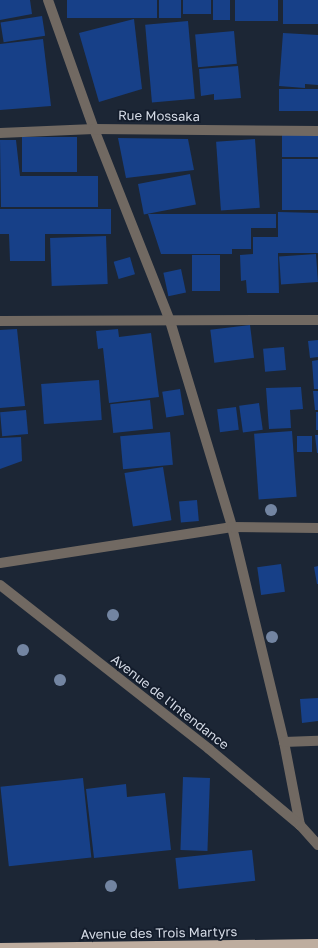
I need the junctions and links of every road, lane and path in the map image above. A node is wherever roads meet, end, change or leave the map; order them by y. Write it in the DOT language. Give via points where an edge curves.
graph roads {
  1 [pos="48,0"];
  2 [pos="94,128"];
  3 [pos="318,131"];
  4 [pos="0,133"];
  5 [pos="170,320"];
  6 [pos="318,320"];
  7 [pos="0,321"];
  8 [pos="232,527"];
  9 [pos="318,528"];
  10 [pos="0,563"];
  11 [pos="0,585"];
  12 [pos="284,742"];
  13 [pos="318,742"];
  14 [pos="300,825"];
  15 [pos="318,845"];
  16 [pos="318,944"];
  17 [pos="0,948"];
  1 -- 2 [label="street"];
  2 -- 3 [label="street, Rue Mossaka"];
  2 -- 4 [label="street, Rue Mossaka"];
  2 -- 5 [label="street"];
  5 -- 6 [label="street"];
  5 -- 7 [label="street"];
  5 -- 8 [label="street"];
  8 -- 9 [label="street"];
  8 -- 10 [label="street"];
  8 -- 12 [label="street"];
  11 -- 14 [label="street, Avenue de l'Intendance" via="209,749"];
  12 -- 13 [label="street"];
  12 -- 14 [label="street"];
  14 -- 15 [label="street, Avenue de l'Intendance"];
  16 -- 17 [label="main road, Avenue des Trois Martyrs"];
}
